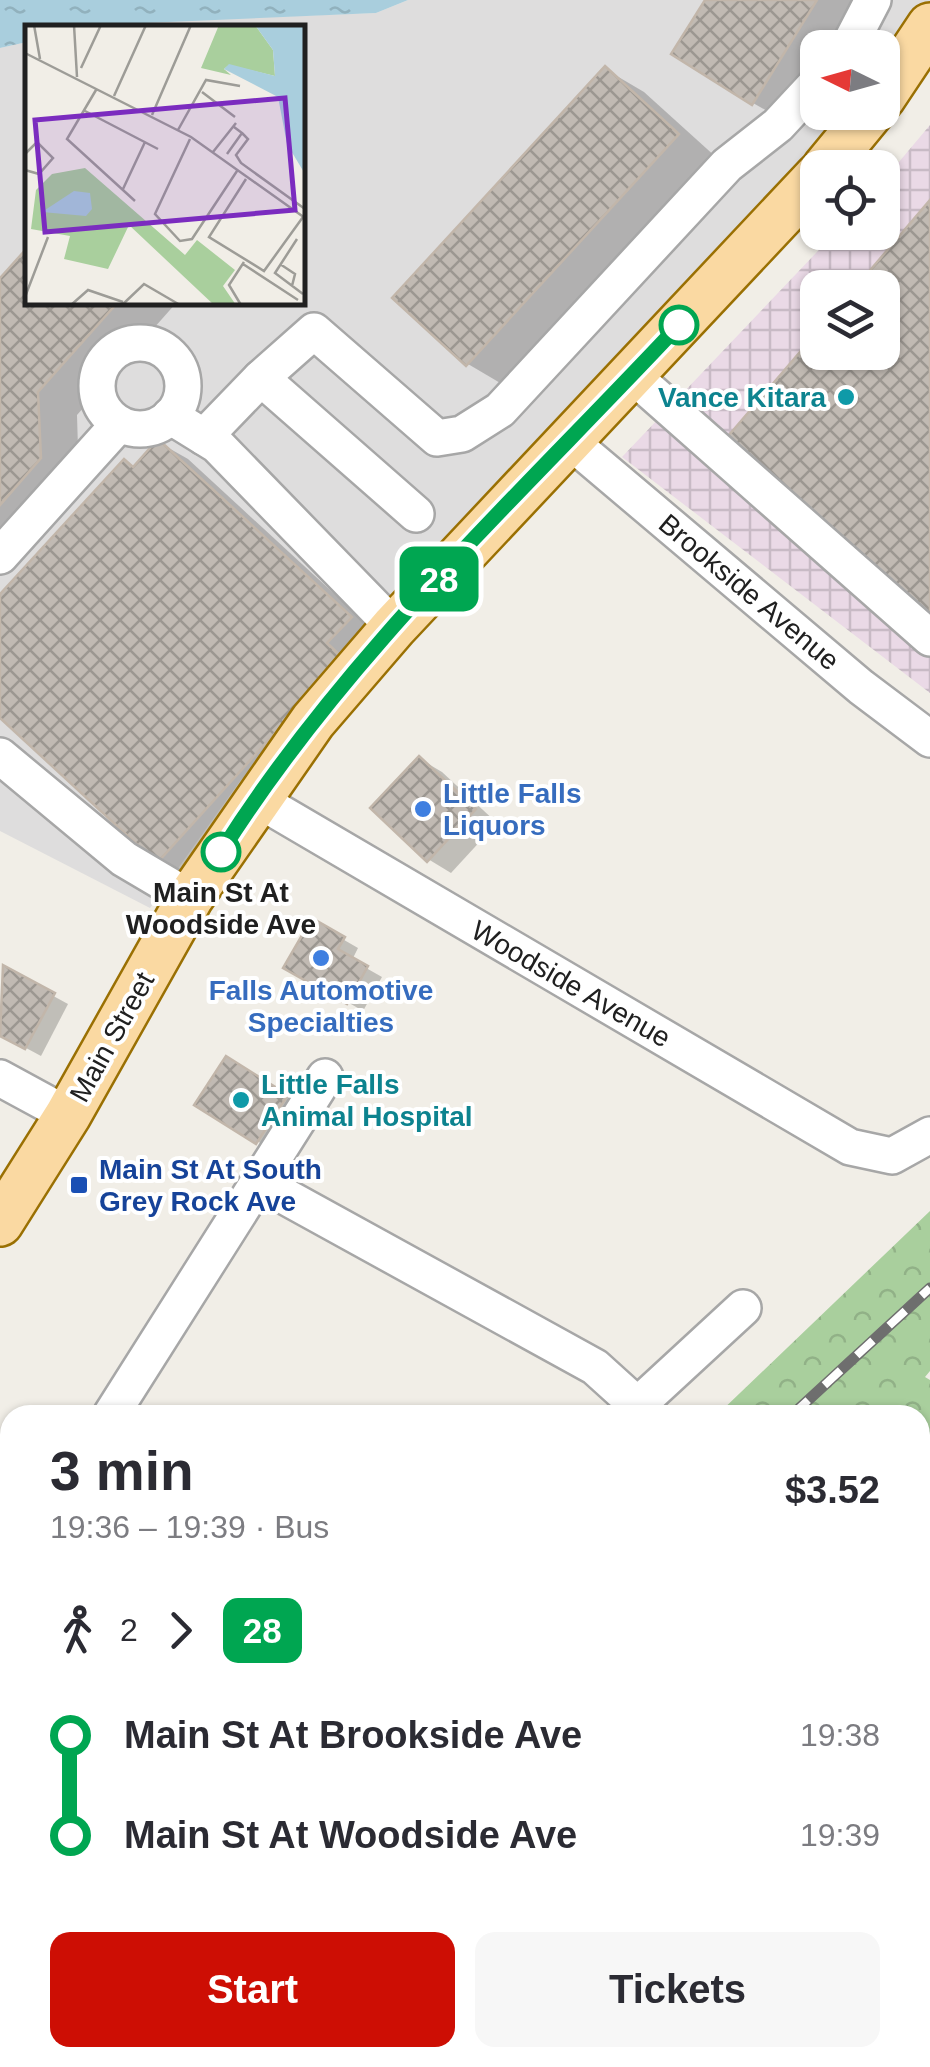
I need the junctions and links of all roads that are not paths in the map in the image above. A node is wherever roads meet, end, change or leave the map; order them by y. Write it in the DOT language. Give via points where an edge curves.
graph roads {
  1 [pos="873,0"];
  2 [pos="930,26"];
  3 [pos="857,30"];
  4 [pos="900,71"];
  5 [pos="800,101"];
  6 [pos="857,130"];
  7 [pos="840,150"];
  8 [pos="800,195"];
  9 [pos="632,375"];
  10 [pos="260,378"];
  11 [pos="170,416"];
  12 [pos="120,424"];
  13 [pos="204,437"];
  14 [pos="570,442"];
  15 [pos="416,514"];
  16 [pos="0,556"];
  17 [pos="394,626"];
  18 [pos="930,638"];
  19 [pos="930,738"];
  20 [pos="0,756"];
  21 [pos="255,798"];
  22 [pos="190,898"];
  23 [pos="325,1077"];
  24 [pos="0,1078"];
  25 [pos="68,1116"];
  26 [pos="930,1134"];
  27 [pos="259,1182"];
  28 [pos="0,1224"];
  29 [pos="743,1308"];
  30 [pos="118,1405"];
  31 [pos="628,1405"];
  32 [pos="637,1405"];
  1 -- 3 [label="street"];
  2 -- 4 [label="main road"];
  5 -- 10 [label="street" via="727,165 500,410 462,434 437,438 314,331"];
  6 -- 7 [label="main road"];
  8 -- 9 [label="main road, Main Street"];
  9 -- 14 [label="main road, Main Street"];
  9 -- 18 [label="street"];
  10 -- 13 [label="street"];
  10 -- 15 [label="street"];
  11 -- 12 [label="street" via="146,429"];
  11 -- 12 [label="street" via="182,376 166,352 138,342 112,353 97,377 100,404"];
  11 -- 13 [label="street"];
  12 -- 16 [label="street"];
  13 -- 17 [label="street"];
  14 -- 17 [label="main road, Main Street"];
  14 -- 19 [label="street, Brookside Avenue"];
  17 -- 21 [label="main road, Main Street"];
  20 -- 22 [label="street" via="124,859"];
  21 -- 22 [label="main road, Main Street"];
  21 -- 26 [label="street, Woodside Avenue" via="850,1148 892,1156"];
  22 -- 25 [label="main road, Main Street"];
  23 -- 27 [label="street"];
  24 -- 25 [label="street"];
  25 -- 28 [label="main road, Main Street"];
  27 -- 30 [label="street"];
  27 -- 31 [label="street" via="595,1367"];
  29 -- 32 [label="street"];
}
